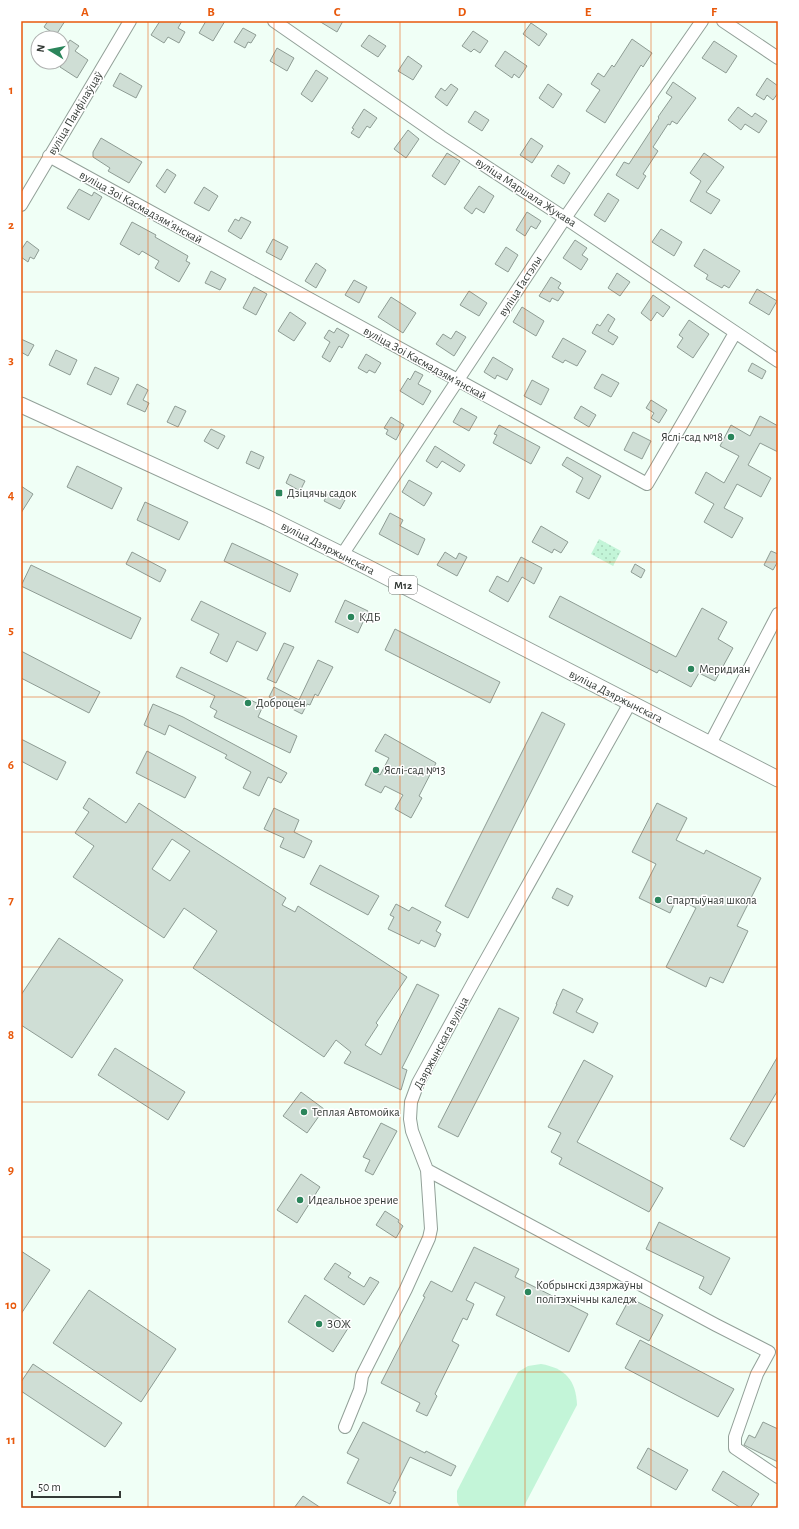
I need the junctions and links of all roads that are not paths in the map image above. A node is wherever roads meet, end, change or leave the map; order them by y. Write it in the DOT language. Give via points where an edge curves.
graph roads {
  1 [pos="130,21"];
  2 [pos="274,21"];
  3 [pos="702,21"];
  4 [pos="724,21"];
  5 [pos="778,58"];
  6 [pos="49,156"];
  7 [pos="21,205"];
  8 [pos="565,218"];
  9 [pos="735,333"];
  10 [pos="778,361"];
  11 [pos="457,381"];
  12 [pos="21,405"];
  13 [pos="342,555"];
  14 [pos="778,614"];
  15 [pos="630,703"];
  16 [pos="710,744"];
  17 [pos="778,779"];
  18 [pos="426,1170"];
  19 [pos="345,1427"];
  20 [pos="778,1476"];
  1 -- 6 [label="street, вуліца Панфілаўцаў"];
  2 -- 8 [label="street, вуліца Маршала Жукава" via="441,137"];
  3 -- 8 [label="street, вуліца Гастэлы"];
  4 -- 5 [label="street"];
  6 -- 7 [label="street, вуліца Панфілаўцаў"];
  6 -- 11 [label="street, вуліца Зоі Касмадзямʼянскай"];
  8 -- 9 [label="street, вуліца Маршала Жукава"];
  8 -- 11 [label="street, вуліца Гастэлы"];
  9 -- 10 [label="street, вуліца Маршала Жукава"];
  9 -- 11 [label="street, вуліца Зоі Касмадзямʼянскай" via="647,484"];
  11 -- 13 [label="street, вуліца Гастэлы"];
  12 -- 13 [label="main road, вуліца Дзяржынскага / М12" via="268,518"];
  13 -- 15 [label="main road, вуліца Дзяржынскага / М12"];
  14 -- 16 [label="street"];
  15 -- 16 [label="main road, вуліца Дзяржынскага / М12"];
  15 -- 18 [label="street, Дзяржынскага вуліца" via="418,1083 411,1102 410,1119"];
  16 -- 17 [label="main road, вуліца Дзяржынскага / М12"];
  18 -- 19 [label="street, Дзяржынскага вуліца" via="431,1218 429,1238 362,1376 360,1390"];
  18 -- 20 [label="street" via="768,1352 757,1374 735,1437 735,1448"];
}
